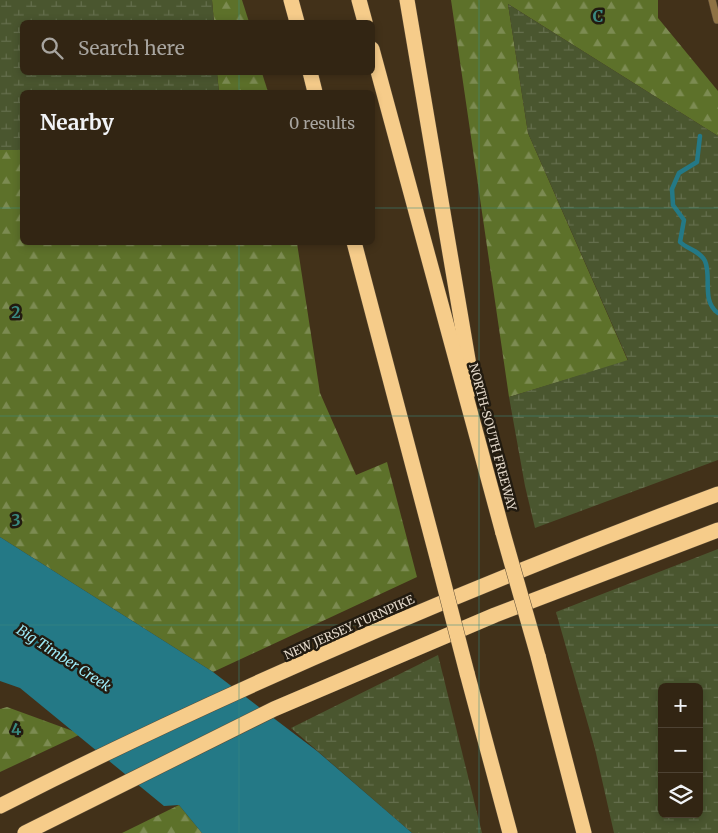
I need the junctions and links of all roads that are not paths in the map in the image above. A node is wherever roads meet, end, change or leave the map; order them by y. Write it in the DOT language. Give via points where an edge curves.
graph roads {
  1 [pos="291,0"];
  2 [pos="359,0"];
  3 [pos="406,0"];
  4 [pos="712,0"];
  5 [pos="296,20"];
  6 [pos="365,20"];
  7 [pos="717,20"];
  8 [pos="375,60"];
  9 [pos="311,75"];
  10 [pos="314,90"];
  11 [pos="355,245"];
  12 [pos="488,479"];
  13 [pos="718,494"];
  14 [pos="718,530"];
  15 [pos="0,806"];
  16 [pos="25,833"];
  17 [pos="510,833"];
  18 [pos="584,833"];
  1 -- 5 [label="highway"];
  2 -- 6 [label="highway"];
  3 -- 12 [label="highway"];
  4 -- 7 [label="lane"];
  8 -- 12 [label="highway, NORTH-SOUTH FREEWAY"];
  9 -- 10 [label="highway"];
  11 -- 17 [label="highway, bridge"];
  12 -- 18 [label="highway, NORTH-SOUTH FREEWAY, bridge"];
  13 -- 15 [label="highway, NEW JERSEY TURNPIKE" via="453,598 249,688"];
  14 -- 16 [label="highway" via="495,615 274,709"];
}
